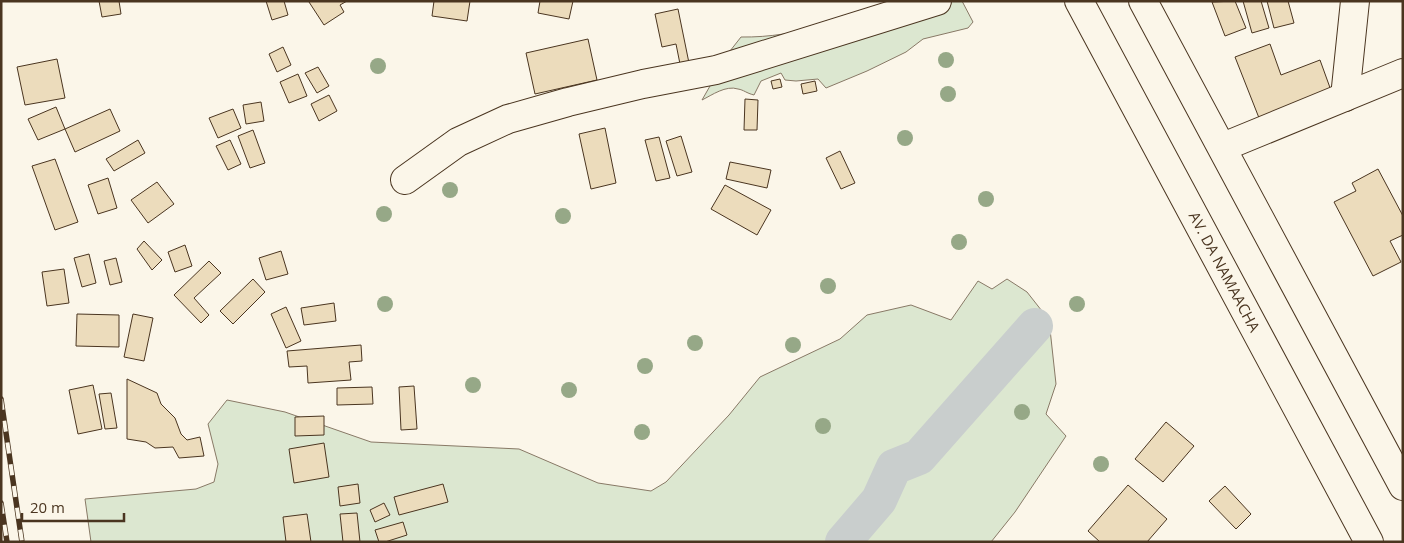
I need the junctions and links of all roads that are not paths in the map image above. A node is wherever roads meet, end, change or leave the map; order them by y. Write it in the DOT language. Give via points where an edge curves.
graph roads {
  1 [pos="937,1"];
  2 [pos="1079,1"];
  3 [pos="1143,1"];
  4 [pos="1356,1"];
  5 [pos="1403,73"];
  6 [pos="1345,97"];
  7 [pos="1223,147"];
  8 [pos="405,180"];
  9 [pos="1403,486"];
  10 [pos="1369,542"];
  1 -- 8 [label="main road" via="716,70 643,84 508,119 458,142"];
  2 -- 10 [label="main road, AV. DA NAMAACHA"];
  3 -- 7 [label="main road"];
  4 -- 6 [label="main road"];
  5 -- 6 [label="main road"];
  6 -- 7 [label="main road"];
  7 -- 9 [label="main road"];
}
